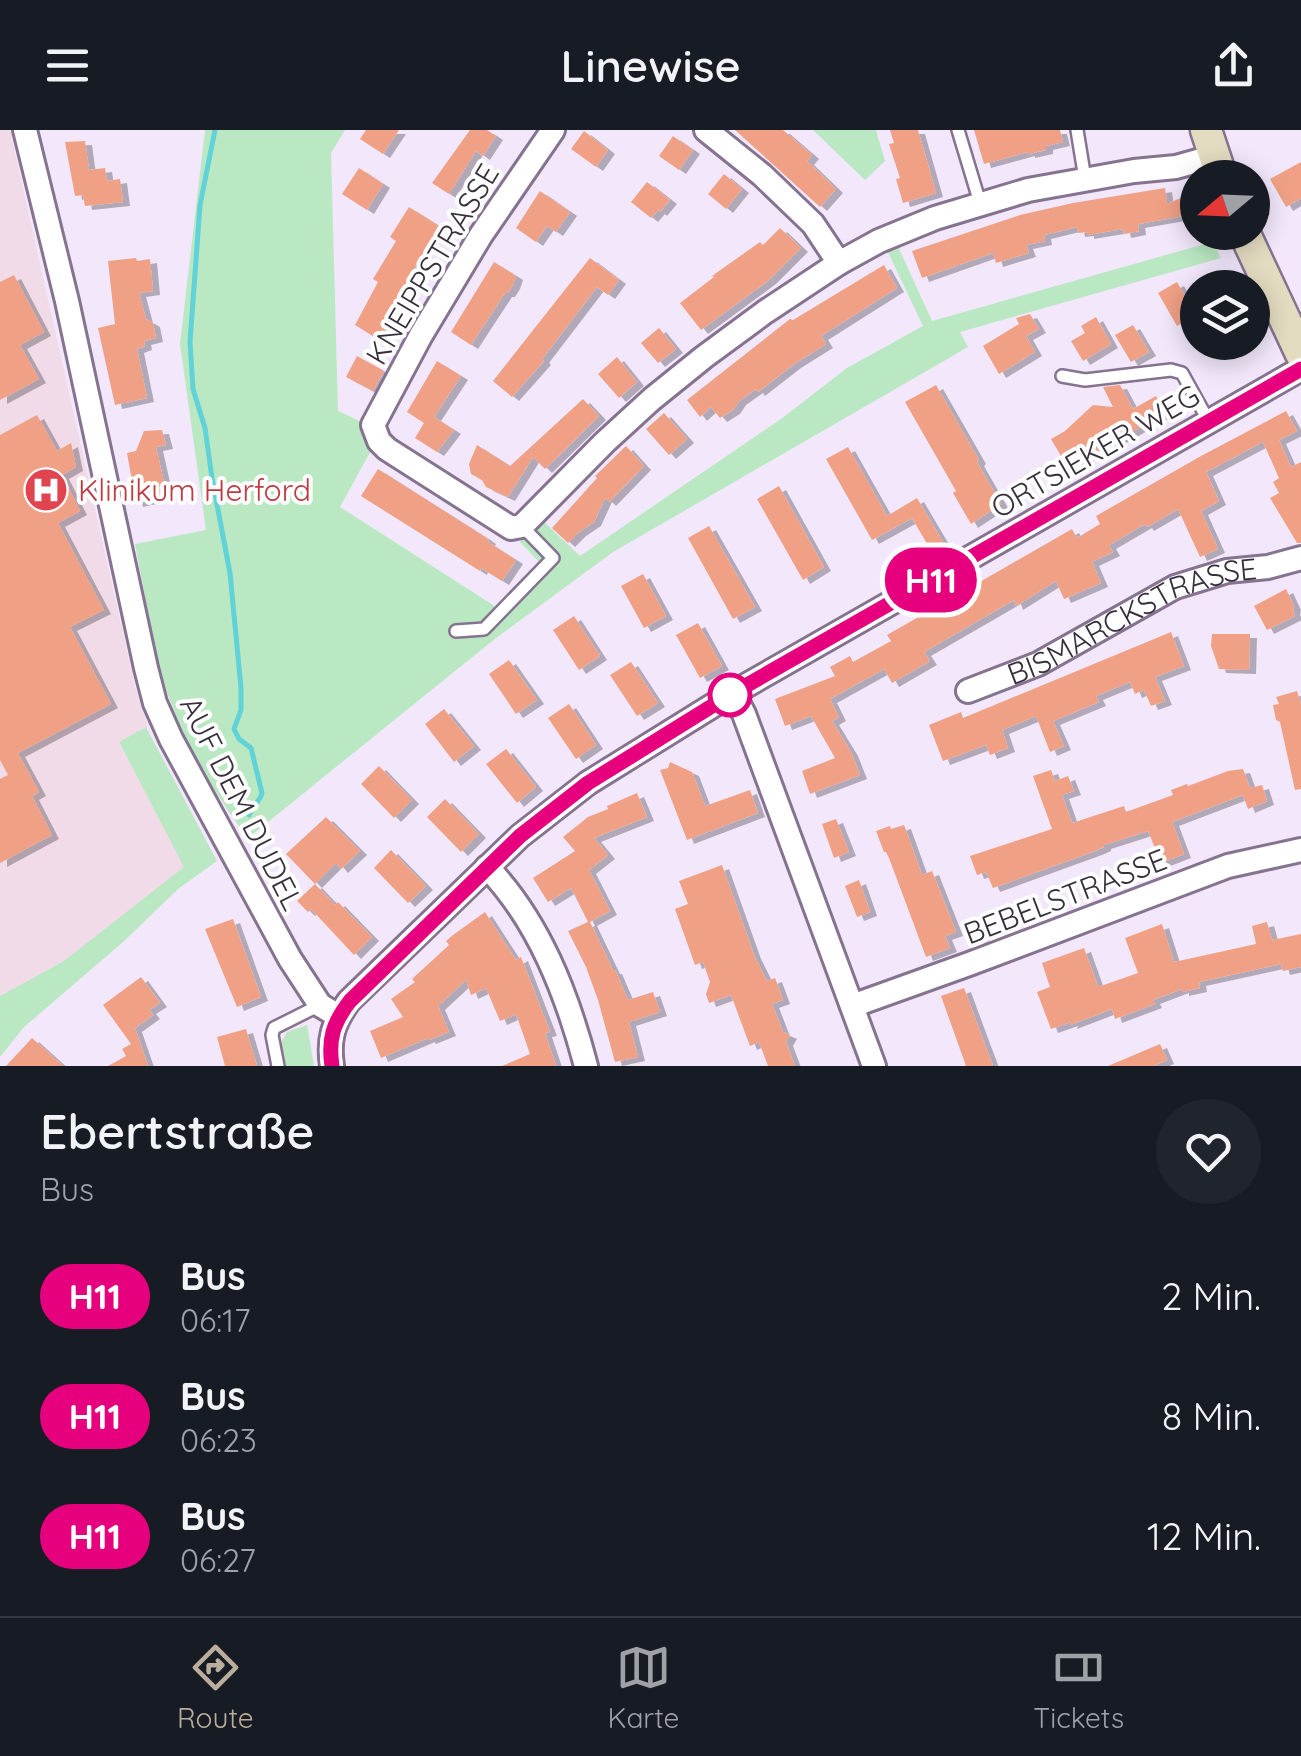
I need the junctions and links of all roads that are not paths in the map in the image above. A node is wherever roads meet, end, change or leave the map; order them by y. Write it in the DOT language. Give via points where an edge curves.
graph roads {
  1 [pos="25,130"];
  2 [pos="553,130"];
  3 [pos="706,130"];
  4 [pos="958,130"];
  5 [pos="1078,130"];
  6 [pos="1214,155"];
  7 [pos="1085,179"];
  8 [pos="980,203"];
  9 [pos="1252,250"];
  10 [pos="839,264"];
  11 [pos="1301,354"];
  12 [pos="1301,369"];
  13 [pos="1062,376"];
  14 [pos="1208,420"];
  15 [pos="522,526"];
  16 [pos="1301,558"];
  17 [pos="456,630"];
  18 [pos="968,691"];
  19 [pos="733,693"];
  20 [pos="1301,850"];
  21 [pos="487,866"];
  22 [pos="852,1006"];
  23 [pos="329,1011"];
  24 [pos="278,1066"];
  25 [pos="332,1066"];
  26 [pos="586,1066"];
  27 [pos="874,1066"];
  1 -- 23 [label="street, AUF DEM DUDEL" via="155,702 272,927"];
  2 -- 15 [label="street, KNEIPPSTRASSE" via="481,235 373,424 386,449 510,528"];
  3 -- 10 [label="street" via="813,224"];
  4 -- 8 [label="lane"];
  5 -- 7 [label="lane"];
  6 -- 7 [label="street"];
  7 -- 8 [label="street"];
  8 -- 10 [label="street" via="890,236"];
  9 -- 11 [label="main road"];
  10 -- 15 [label="street" via="652,399"];
  12 -- 14 [label="street, ORTSIEKER WEG"];
  13 -- 14 [label="lane" via="1182,373"];
  14 -- 19 [label="street, ORTSIEKER WEG"];
  15 -- 17 [label="lane" via="553,558 484,629"];
  16 -- 18 [label="street, BISMARCKSTRASSE" via="1175,587 1038,664"];
  19 -- 21 [label="street, ORTSIEKER WEG" via="588,783"];
  19 -- 22 [label="street"];
  20 -- 22 [label="street, BEBELSTRASSE" via="1228,866"];
  21 -- 23 [label="street, ORTSIEKER WEG" via="350,1001"];
  21 -- 26 [label="street" via="544,948"];
  22 -- 27 [label="street"];
  23 -- 24 [label="lane" via="274,1028"];
  23 -- 25 [label="street"];
}
